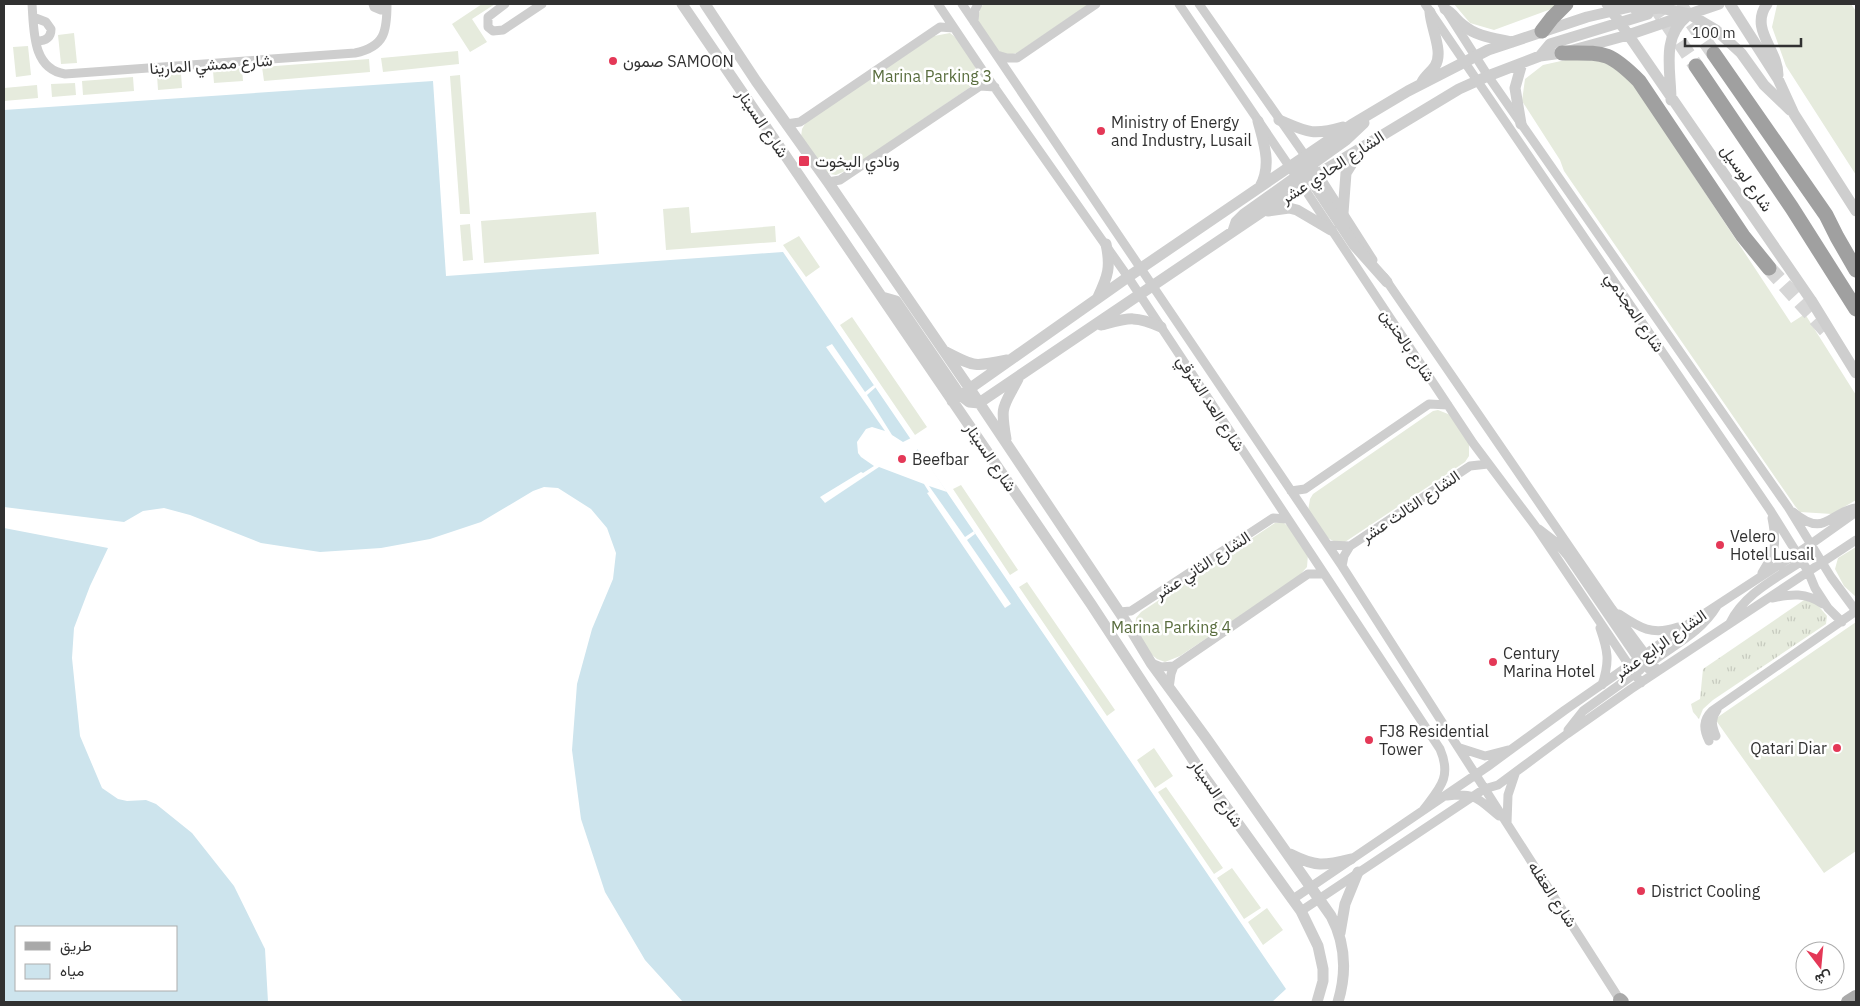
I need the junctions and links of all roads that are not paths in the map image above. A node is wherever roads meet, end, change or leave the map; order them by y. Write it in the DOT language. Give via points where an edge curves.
graph roads {
  1 [pos="32,4"];
  2 [pos="373,4"];
  3 [pos="387,4"];
  4 [pos="505,4"];
  5 [pos="542,4"];
  6 [pos="682,4"];
  7 [pos="705,4"];
  8 [pos="962,4"];
  9 [pos="978,4"];
  10 [pos="1096,4"];
  11 [pos="1179,4"];
  12 [pos="1199,4"];
  13 [pos="1566,4"];
  14 [pos="1643,4"];
  15 [pos="1700,4"];
  16 [pos="1719,4"];
  17 [pos="1730,4"];
  18 [pos="1767,4"];
  19 [pos="1444,6"];
  20 [pos="1663,6"];
  21 [pos="941,8"];
  22 [pos="1427,8"];
  23 [pos="1609,8"];
  24 [pos="1689,14"];
  25 [pos="33,17"];
  26 [pos="974,22"];
  27 [pos="1620,23"];
  28 [pos="940,27"];
  29 [pos="954,28"];
  30 [pos="1542,31"];
  31 [pos="1628,36"];
  32 [pos="36,41"];
  33 [pos="1513,42"];
  34 [pos="1562,53"];
  35 [pos="1714,54"];
  36 [pos="997,55"];
  37 [pos="1475,56"];
  38 [pos="1540,56"];
  39 [pos="1017,58"];
  40 [pos="1464,61"];
  41 [pos="1522,63"];
  42 [pos="1696,66"];
  43 [pos="983,71"];
  44 [pos="1012,78"];
  45 [pos="1482,78"];
  46 [pos="1778,79"];
  47 [pos="1419,85"];
  48 [pos="980,86"];
  49 [pos="995,87"];
  50 [pos="1671,100"];
  51 [pos="1373,112"];
  52 [pos="1794,114"];
  53 [pos="1279,120"];
  54 [pos="1258,121"];
  55 [pos="800,122"];
  56 [pos="786,124"];
  57 [pos="1521,124"];
  58 [pos="1352,125"];
  59 [pos="795,137"];
  60 [pos="1364,145"];
  61 [pos="1305,172"];
  62 [pos="840,180"];
  63 [pos="828,182"];
  64 [pos="1259,188"];
  65 [pos="836,194"];
  66 [pos="1264,211"];
  67 [pos="1856,211"];
  68 [pos="1343,213"];
  69 [pos="1826,215"];
  70 [pos="1331,230"];
  71 [pos="1232,232"];
  72 [pos="1106,244"];
  73 [pos="1856,249"];
  74 [pos="1141,268"];
  75 [pos="1768,268"];
  76 [pos="1856,270"];
  77 [pos="1128,277"];
  78 [pos="1387,282"];
  79 [pos="1152,287"];
  80 [pos="1140,295"];
  81 [pos="1098,298"];
  82 [pos="1856,309"];
  83 [pos="1092,327"];
  84 [pos="1161,327"];
  85 [pos="943,350"];
  86 [pos="1011,360"];
  87 [pos="1856,373"];
  88 [pos="1020,375"];
  89 [pos="1433,383"];
  90 [pos="961,395"];
  91 [pos="979,402"];
  92 [pos="1429,404"];
  93 [pos="1448,405"];
  94 [pos="1473,444"];
  95 [pos="1008,445"];
  96 [pos="1488,464"];
  97 [pos="1470,466"];
  98 [pos="1306,489"];
  99 [pos="1291,491"];
  100 [pos="1276,503"];
  101 [pos="1301,505"];
  102 [pos="1788,508"];
  103 [pos="1770,510"];
  104 [pos="1856,510"];
  105 [pos="1273,518"];
  106 [pos="1287,519"];
  107 [pos="1536,527"];
  108 [pos="1856,540"];
  109 [pos="1811,544"];
  110 [pos="1328,545"];
  111 [pos="1350,546"];
  112 [pos="1312,557"];
  113 [pos="1799,557"];
  114 [pos="1822,562"];
  115 [pos="1342,566"];
  116 [pos="1808,571"];
  117 [pos="1308,574"];
  118 [pos="1324,574"];
  119 [pos="1761,575"];
  120 [pos="1769,598"];
  121 [pos="1718,604"];
  122 [pos="1828,608"];
  123 [pos="1612,609"];
  124 [pos="1131,611"];
  125 [pos="1856,611"];
  126 [pos="1119,612"];
  127 [pos="1597,618"];
  128 [pos="1842,622"];
  129 [pos="1690,623"];
  130 [pos="1128,625"];
  131 [pos="1728,626"];
  132 [pos="1646,654"];
  133 [pos="1151,663"];
  134 [pos="1644,664"];
  135 [pos="1629,665"];
  136 [pos="1174,666"];
  137 [pos="1658,671"];
  138 [pos="1636,674"];
  139 [pos="1641,682"];
  140 [pos="1602,685"];
  141 [pos="1169,688"];
  142 [pos="1567,734"];
  143 [pos="1713,738"];
  144 [pos="1520,745"];
  145 [pos="1460,748"];
  146 [pos="1469,765"];
  147 [pos="1516,773"];
  148 [pos="1476,775"];
  149 [pos="1467,780"];
  150 [pos="1484,789"];
  151 [pos="1463,794"];
  152 [pos="1445,796"];
  153 [pos="1474,796"];
  154 [pos="1424,810"];
  155 [pos="1438,820"];
  156 [pos="1507,823"];
  157 [pos="1287,852"];
  158 [pos="1351,860"];
  159 [pos="1358,872"];
  160 [pos="1311,886"];
  161 [pos="1320,898"];
  162 [pos="1292,899"];
  163 [pos="1301,910"];
  164 [pos="1340,935"];
  165 [pos="1856,989"];
  166 [pos="1856,997"];
  167 [pos="1621,1001"];
  168 [pos="1317,1002"];
  169 [pos="1338,1002"];
  170 [pos="1847,1002"];
  1 -- 25 [label="street"];
  2 -- 3 [label="street" via="381,10"];
  3 -- 32 [label="street, شارع ممشي المارينا" via="383,37 376,46 355,53 84,74 58,73 47,66 38,52"];
  4 -- 5 [label="street" via="488,17 488,27 493,31 503,30"];
  6 -- 90 [label="street, شارع السينار" via="882,297 896,300"];
  7 -- 56 [label="street, شارع السينار"];
  8 -- 26 [label="street, شارع العد الشرقي"];
  9 -- 26 [label="street"];
  10 -- 39 [label="street"];
  11 -- 54 [label="street, شارع بالحنين"];
  12 -- 53 [label="street, شارع بالحنين"];
  13 -- 30 [label="highway"];
  14 -- 23 [label="street, الشارع الحادي عشر"];
  15 -- 24 [label="street"];
  16 -- 24 [label="street, الشارع الحادي عشر"];
  17 -- 46 [label="street"];
  18 -- 46 [label="street" via="1761,26 1776,60"];
  19 -- 33 [label="street" via="1461,24 1479,35"];
  19 -- 37 [label="street, شارع المجدمي"];
  20 -- 23 [label="street"];
  20 -- 24 [label="street"];
  20 -- 27 [label="street"];
  21 -- 28 [label="street"];
  21 -- 29 [label="street, شارع العد الشرقي"];
  22 -- 40 [label="street, شارع المجدمي"];
  22 -- 47 [label="street" via="1438,59"];
  23 -- 27 [label="street, شارع لوسيل"];
  23 -- 30 [label="street, الشارع الحادي عشر"];
  24 -- 31 [label="street, الشارع الحادي عشر"];
  24 -- 50 [label="street" via="1679,23 1670,42"];
  24 -- 52 [label="street" via="1729,41 1749,62 1764,85"];
  25 -- 32 [label="street"];
  25 -- 32 [label="street" via="46,22 51,29 50,36"];
  26 -- 36 [label="street, شارع العد الشرقي"];
  27 -- 31 [label="street, شارع لوسيل"];
  27 -- 38 [label="street" via="1550,44"];
  28 -- 29 [label="street"];
  28 -- 55 [label="street"];
  29 -- 43 [label="street, شارع العد الشرقي"];
  30 -- 33 [label="street, الشارع الحادي عشر"];
  31 -- 34 [label="street, الشارع الحادي عشر"];
  31 -- 50 [label="street, شارع لوسيل"];
  33 -- 37 [label="street, الشارع الحادي عشر"];
  34 -- 38 [label="street, الشارع الحادي عشر"];
  34 -- 75 [label="highway" via="1608,55 1626,67 1639,81"];
  35 -- 69 [label="highway"];
  36 -- 39 [label="street"];
  36 -- 44 [label="street, شارع العد الشرقي"];
  37 -- 40 [label="street, الشارع الحادي عشر"];
  37 -- 45 [label="street, شارع المجدمي"];
  38 -- 41 [label="street, الشارع الحادي عشر"];
  39 -- 44 [label="street"];
  40 -- 45 [label="street, شارع المجدمي"];
  40 -- 47 [label="street, الشارع الحادي عشر"];
  41 -- 45 [label="street, الشارع الحادي عشر"];
  41 -- 57 [label="street" via="1515,88"];
  42 -- 82 [label="highway, شارع لوسيل"];
  43 -- 48 [label="street"];
  43 -- 49 [label="street, شارع العد الشرقي"];
  44 -- 74 [label="street, شارع العد الشرقي"];
  45 -- 57 [label="street, شارع المجدمي"];
  45 -- 60 [label="street, الشارع الحادي عشر"];
  45 -- 103 [label="street, شارع المجدمي"];
  46 -- 52 [label="street"];
  47 -- 51 [label="street, الشارع الحادي عشر"];
  48 -- 49 [label="street"];
  48 -- 62 [label="street"];
  49 -- 72 [label="street, شارع العد الشرقي"];
  50 -- 87 [label="street, شارع لوسيل" via="1811,300"];
  51 -- 58 [label="street, الشارع الحادي عشر"];
  51 -- 61 [label="street" via="1346,140"];
  52 -- 67 [label="street"];
  53 -- 58 [label="street" via="1312,133"];
  53 -- 61 [label="street, شارع بالحنين"];
  54 -- 61 [label="street, شارع بالحنين"];
  54 -- 64 [label="street" via="1267,164 1265,178"];
  55 -- 56 [label="street"];
  55 -- 59 [label="street"];
  56 -- 59 [label="street, شارع السينار"];
  57 -- 102 [label="street, شارع المجدمي"];
  58 -- 61 [label="street, الشارع الحادي عشر"];
  59 -- 63 [label="street, شارع السينار"];
  60 -- 61 [label="street, الشارع الحادي عشر"];
  60 -- 68 [label="street" via="1346,173"];
  61 -- 64 [label="street, الشارع الحادي عشر"];
  61 -- 66 [label="street, الشارع الحادي عشر"];
  61 -- 68 [label="street, شارع بالحنين"];
  61 -- 70 [label="street, شارع بالحنين"];
  61 -- 71 [label="street" via="1244,214"];
  61 -- 78 [label="street" via="1354,245"];
  62 -- 63 [label="street"];
  62 -- 65 [label="street"];
  63 -- 65 [label="street, شارع السينار"];
  64 -- 74 [label="street, الشارع الحادي عشر"];
  65 -- 85 [label="street, شارع السينار"];
  66 -- 70 [label="street" via="1289,208"];
  66 -- 71 [label="street, الشارع الحادي عشر"];
  68 -- 78 [label="street, شارع بالحنين"];
  69 -- 73 [label="highway"];
  69 -- 76 [label="highway"];
  70 -- 89 [label="street, شارع بالحنين"];
  71 -- 79 [label="street, الشارع الحادي عشر"];
  72 -- 77 [label="street, شارع العد الشرقي"];
  72 -- 81 [label="street" via="1109,270"];
  74 -- 77 [label="street, الشارع الحادي عشر"];
  74 -- 79 [label="street, شارع العد الشرقي"];
  77 -- 80 [label="street, شارع العد الشرقي"];
  77 -- 81 [label="street, الشارع الحادي عشر"];
  78 -- 123 [label="street, شارع بالحنين"];
  79 -- 80 [label="street, الشارع الحادي عشر"];
  79 -- 99 [label="street, شارع العد الشرقي"];
  80 -- 83 [label="street, الشارع الحادي عشر"];
  80 -- 84 [label="street, شارع العد الشرقي"];
  81 -- 86 [label="street, الشارع الحادي عشر"];
  83 -- 84 [label="street" via="1128,318 1145,320"];
  83 -- 88 [label="street, الشارع الحادي عشر"];
  84 -- 100 [label="street, شارع العد الشرقي"];
  85 -- 86 [label="street" via="975,365"];
  85 -- 90 [label="street, شارع السينار"];
  86 -- 90 [label="street, الشارع الحادي عشر"];
  88 -- 91 [label="street, الشارع الحادي عشر"];
  88 -- 95 [label="street" via="1002,409"];
  89 -- 92 [label="street"];
  89 -- 93 [label="street, شارع بالحنين"];
  90 -- 91 [label="street" via="969,402"];
  90 -- 162 [label="street, شارع السينار" via="1091,604 1203,775"];
  91 -- 95 [label="street, شارع السينار"];
  92 -- 93 [label="street"];
  92 -- 98 [label="street"];
  93 -- 94 [label="street, شارع بالحنين"];
  94 -- 96 [label="street, شارع بالحنين"];
  94 -- 97 [label="street, الشارع الثالث عشر"];
  95 -- 126 [label="street, شارع السينار"];
  96 -- 97 [label="street, الشارع الثالث عشر"];
  96 -- 107 [label="street, شارع بالحنين"];
  97 -- 111 [label="street, الشارع الثالث عشر"];
  98 -- 99 [label="street"];
  98 -- 101 [label="street"];
  99 -- 101 [label="street, شارع العد الشرقي"];
  100 -- 105 [label="street"];
  100 -- 106 [label="street, شارع العد الشرقي"];
  101 -- 110 [label="street, شارع العد الشرقي"];
  102 -- 104 [label="street" via="1813,523 1828,522 1843,512"];
  102 -- 109 [label="street, شارع المجدمي"];
  103 -- 113 [label="street, شارع المجدمي"];
  103 -- 119 [label="street" via="1775,546 1773,556"];
  104 -- 109 [label="street, الشارع الرابع عشر"];
  105 -- 106 [label="street"];
  105 -- 124 [label="street, الشارع الثاني عشر"];
  106 -- 112 [label="street, شارع العد الشرقي"];
  107 -- 127 [label="street, شارع بالحنين"];
  107 -- 134 [label="street" via="1556,542"];
  108 -- 114 [label="street, الشارع الرابع عشر"];
  109 -- 113 [label="street, الشارع الرابع عشر"];
  109 -- 114 [label="street, شارع المجدمي"];
  110 -- 111 [label="street, الشارع الثالث عشر"];
  110 -- 115 [label="street, شارع العد الشرقي"];
  111 -- 115 [label="street, الشارع الثالث عشر"];
  112 -- 117 [label="street"];
  112 -- 118 [label="street, شارع العد الشرقي"];
  113 -- 116 [label="street, شارع المجدمي"];
  113 -- 119 [label="street, الشارع الرابع عشر"];
  113 -- 131 [label="street" via="1747,599"];
  114 -- 116 [label="street, الشارع الرابع عشر"];
  114 -- 125 [label="street, شارع المجدمي"];
  115 -- 145 [label="street, شارع العد الشرقي"];
  116 -- 120 [label="street, الشارع الرابع عشر"];
  116 -- 122 [label="street, شارع المجدمي"];
  117 -- 118 [label="street"];
  117 -- 136 [label="street"];
  118 -- 154 [label="street, شارع العد الشرقي" via="1440,749 1446,768 1444,782"];
  119 -- 121 [label="street, الشارع الرابع عشر"];
  120 -- 122 [label="street" via="1806,595"];
  120 -- 131 [label="street, الشارع الرابع عشر"];
  121 -- 129 [label="street, الشارع الرابع عشر"];
  121 -- 134 [label="street" via="1699,629"];
  122 -- 128 [label="street, شارع المجدمي"];
  123 -- 129 [label="street" via="1651,632"];
  123 -- 132 [label="street, شارع بالحنين"];
  124 -- 126 [label="street, الشارع الثاني عشر"];
  124 -- 130 [label="street"];
  125 -- 128 [label="street"];
  126 -- 130 [label="street, شارع السينار"];
  127 -- 135 [label="street, شارع بالحنين"];
  127 -- 140 [label="street" via="1608,654"];
  128 -- 143 [label="street" via="1712,711 1704,722 1704,730"];
  129 -- 132 [label="street, الشارع الرابع عشر"];
  130 -- 133 [label="street, شارع السينار"];
  131 -- 137 [label="street, الشارع الرابع عشر"];
  132 -- 134 [label="street, الشارع الرابع عشر"];
  133 -- 136 [label="street" via="1161,667"];
  133 -- 141 [label="street, شارع السينار"];
  134 -- 135 [label="street, الشارع الرابع عشر"];
  134 -- 137 [label="street" via="1650,670"];
  134 -- 138 [label="street"];
  134 -- 139 [label="street"];
  135 -- 138 [label="street, شارع بالحنين"];
  135 -- 140 [label="street, الشارع الرابع عشر"];
  136 -- 141 [label="street"];
  137 -- 139 [label="street, الشارع الرابع عشر"];
  138 -- 139 [label="street, شارع بالحنين"];
  138 -- 142 [label="street" via="1583,711"];
  139 -- 142 [label="street, الشارع الرابع عشر"];
  140 -- 144 [label="street, الشارع الرابع عشر"];
  141 -- 157 [label="street, شارع السينار"];
  142 -- 147 [label="street, الشارع الرابع عشر"];
  144 -- 145 [label="street" via="1485,756"];
  144 -- 148 [label="street, الشارع الرابع عشر"];
  145 -- 146 [label="street, شارع العد الشرقي"];
  146 -- 148 [label="street, شارع العد الشرقي"];
  146 -- 149 [label="street"];
  147 -- 150 [label="street, الشارع الرابع عشر" via="1498,786"];
  147 -- 156 [label="street" via="1508,795"];
  148 -- 149 [label="street, الشارع الرابع عشر"];
  148 -- 150 [label="street, شارع العد الشرقي"];
  149 -- 151 [label="street"];
  149 -- 152 [label="street, الشارع الرابع عشر"];
  150 -- 153 [label="street, الشارع الرابع عشر"];
  150 -- 156 [label="street, شارع العقله"];
  151 -- 152 [label="street"];
  151 -- 153 [label="street"];
  151 -- 155 [label="street"];
  152 -- 154 [label="street, الشارع الرابع عشر"];
  153 -- 155 [label="street, الشارع الرابع عشر"];
  153 -- 156 [label="street"];
  154 -- 158 [label="street, الشارع الرابع عشر"];
  155 -- 159 [label="street, الشارع الرابع عشر"];
  156 -- 167 [label="street, شارع العقله"];
  157 -- 158 [label="street" via="1318,865"];
  157 -- 160 [label="street, شارع السينار"];
  158 -- 160 [label="street, الشارع الرابع عشر"];
  159 -- 161 [label="street, الشارع الرابع عشر"];
  159 -- 164 [label="street" via="1345,904"];
  160 -- 161 [label="street, شارع السينار"];
  160 -- 162 [label="street, الشارع الرابع عشر"];
  161 -- 163 [label="street, الشارع الرابع عشر"];
  161 -- 164 [label="street, شارع السينار"];
  162 -- 163 [label="street, شارع السينار"];
  163 -- 168 [label="street, شارع السينار" via="1318,946 1323,969"];
  164 -- 169 [label="street" via="1345,964"];
  165 -- 170 [label="street"];
  166 -- 170 [label="main road"];
}
